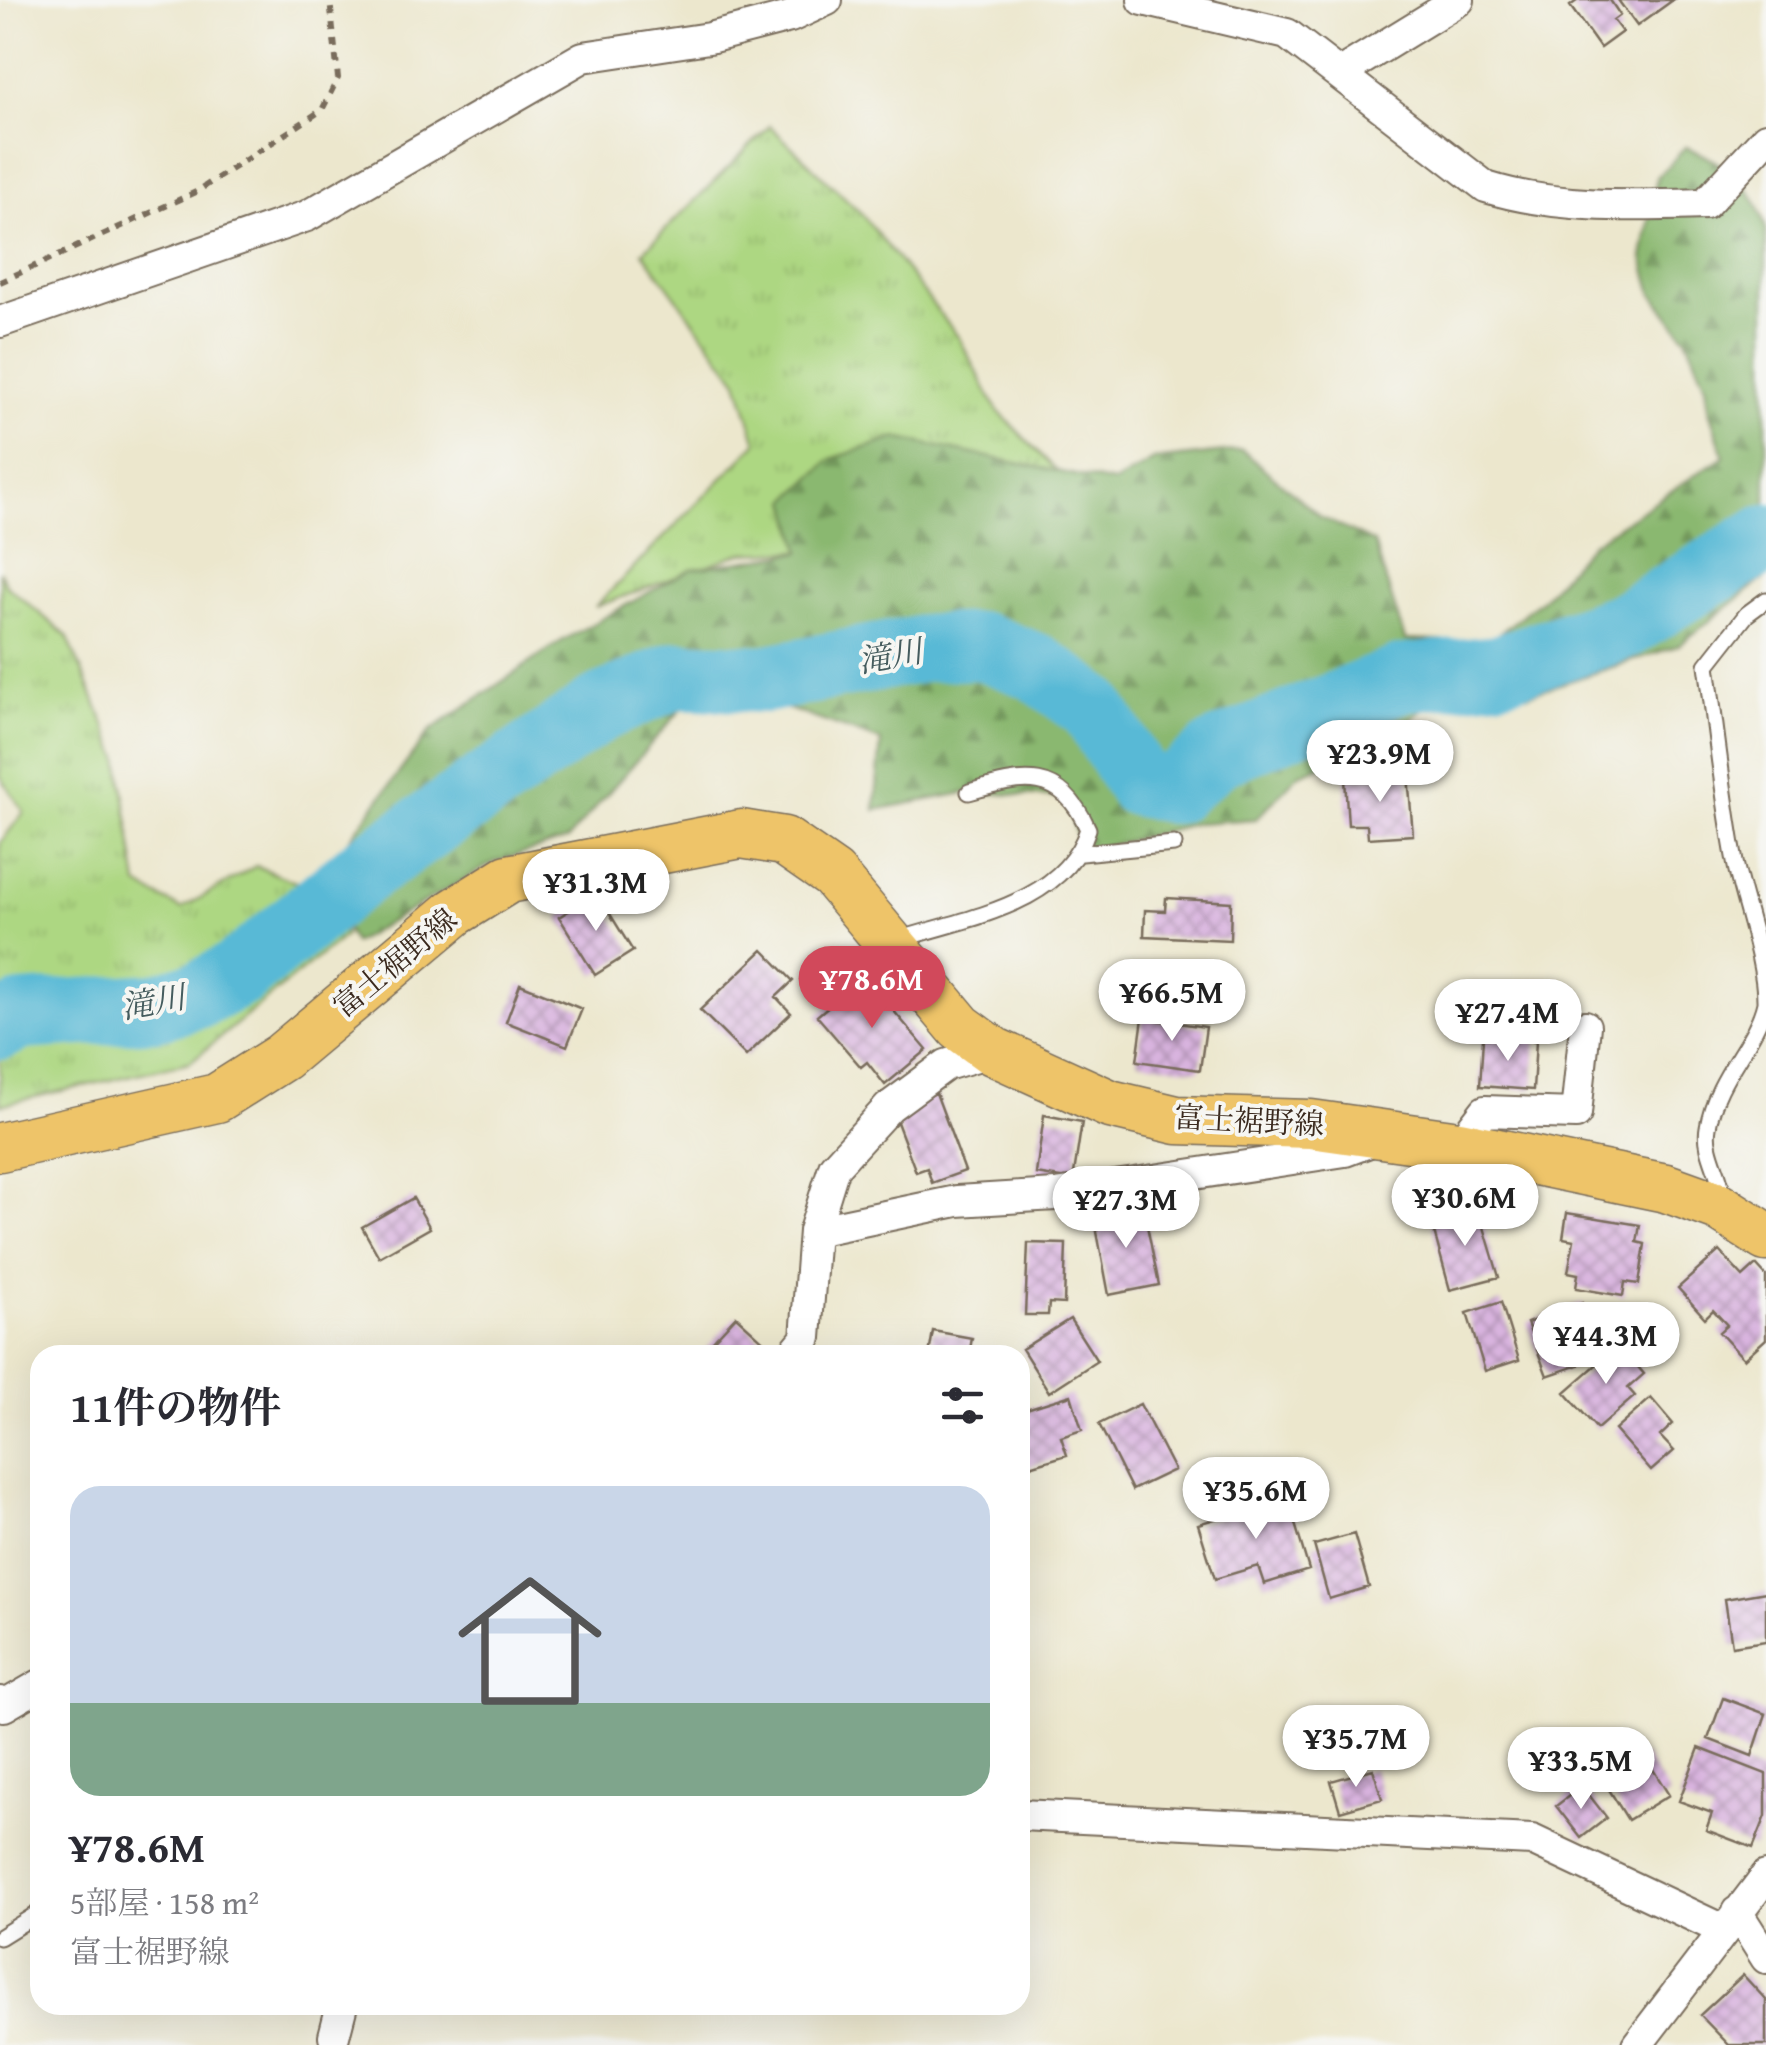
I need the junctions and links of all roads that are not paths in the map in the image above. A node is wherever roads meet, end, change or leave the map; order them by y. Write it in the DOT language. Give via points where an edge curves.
graph roads {
  1 [pos="826,0"];
  2 [pos="1143,0"];
  3 [pos="1459,0"];
  4 [pos="1340,73"];
  5 [pos="1766,138"];
  6 [pos="0,322"];
  7 [pos="1766,600"];
  8 [pos="968,792"];
  9 [pos="1174,844"];
  10 [pos="1080,853"];
  11 [pos="890,942"];
  12 [pos="1585,1026"];
  13 [pos="993,1051"];
  14 [pos="1395,1132"];
  15 [pos="1459,1145"];
  16 [pos="0,1147"];
  17 [pos="1719,1207"];
  18 [pos="814,1232"];
  19 [pos="1766,1237"];
  20 [pos="800,1345"];
  21 [pos="30,1691"];
  22 [pos="0,1702"];
  23 [pos="1030,1815"];
  24 [pos="1766,1876"];
  25 [pos="30,1918"];
  26 [pos="1729,1921"];
  27 [pos="0,1937"];
  28 [pos="1766,1958"];
  29 [pos="339,2015"];
  30 [pos="334,2036"];
  31 [pos="1638,2045"];
  1 -- 6 [label="street" via="709,38 583,57 307,216"];
  2 -- 4 [label="street" via="1286,34"];
  3 -- 4 [label="street"];
  4 -- 5 [label="street" via="1486,186 1514,195 1624,207 1705,204"];
  7 -- 17 [label="lane" via="1707,665 1735,863 1766,978 1765,1005 1714,1097 1707,1132 1709,1160 1723,1191"];
  8 -- 10 [label="lane" via="1037,778 1057,787 1088,828"];
  9 -- 10 [label="lane"];
  10 -- 11 [label="lane" via="1057,880 999,908"];
  11 -- 13 [label="main road, 富士裾野線" via="960,1026"];
  11 -- 16 [label="main road, 富士裾野線" via="832,875 784,841 756,836 508,880 455,912 282,1056 217,1098"];
  12 -- 15 [label="street" via="1576,1114 1485,1110"];
  13 -- 14 [label="main road, 富士裾野線" via="1110,1104 1177,1120"];
  13 -- 18 [label="street" via="946,1065 889,1107 834,1167"];
  14 -- 15 [label="main road, 富士裾野線"];
  14 -- 18 [label="street" via="1345,1151 1056,1195 957,1201"];
  15 -- 17 [label="main road, 富士裾野線" via="1666,1188"];
  17 -- 19 [label="main road, 富士裾野線"];
  18 -- 20 [label="street"];
  21 -- 22 [label="street" via="4,1706"];
  23 -- 26 [label="street" via="1532,1840"];
  24 -- 26 [label="street"];
  25 -- 27 [label="lane"];
  26 -- 28 [label="street"];
  26 -- 31 [label="street"];
  29 -- 30 [label="street"];
}
